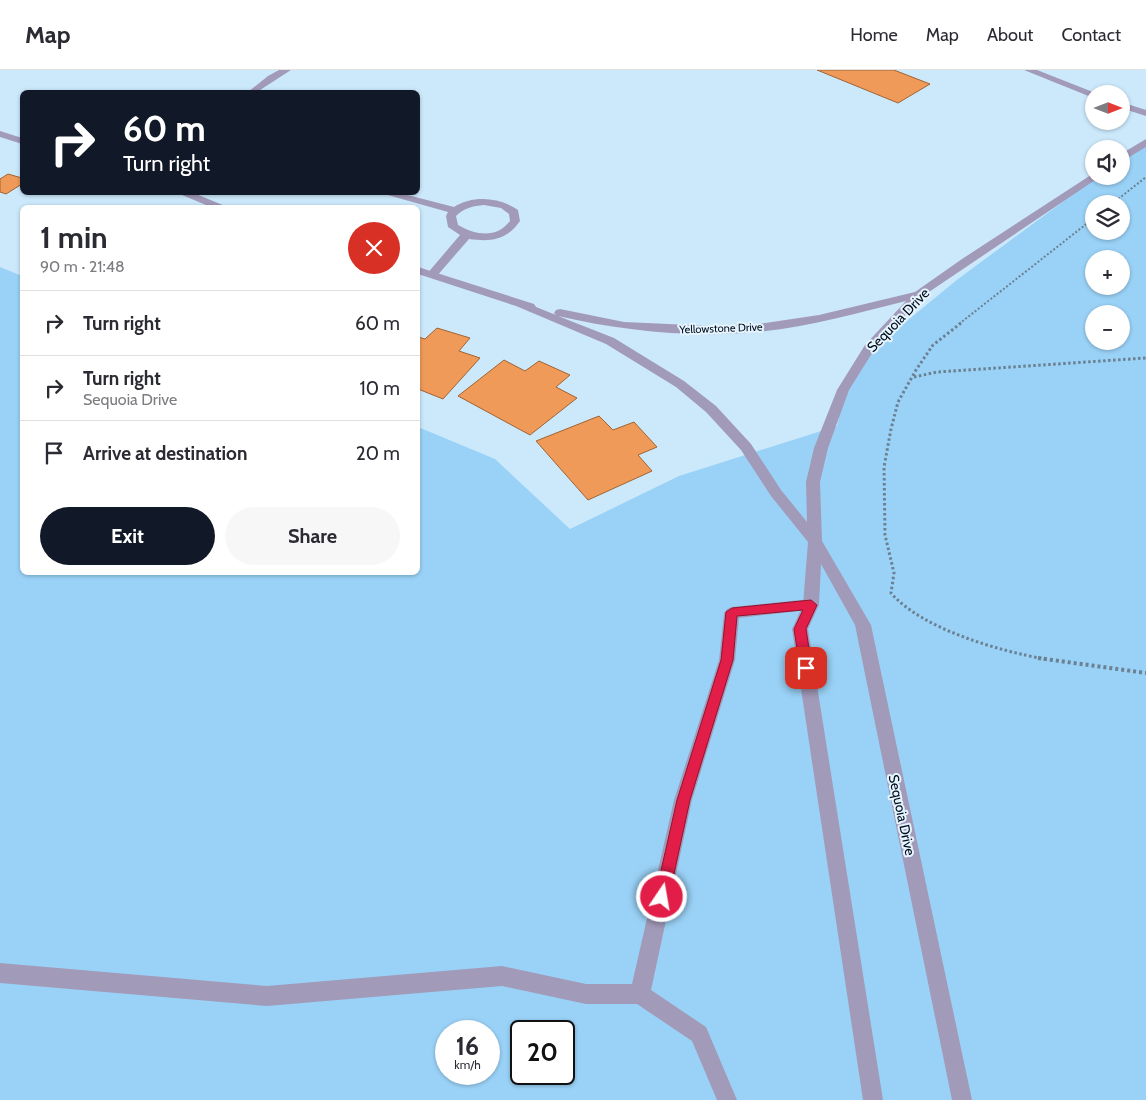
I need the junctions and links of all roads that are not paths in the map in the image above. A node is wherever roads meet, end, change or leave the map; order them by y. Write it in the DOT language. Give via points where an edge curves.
graph roads {
  1 [pos="286,70"];
  2 [pos="1029,70"];
  3 [pos="255,90"];
  4 [pos="1085,92"];
  5 [pos="1130,108"];
  6 [pos="1146,113"];
  7 [pos="0,134"];
  8 [pos="20,140"];
  9 [pos="1146,142"];
  10 [pos="1130,153"];
  11 [pos="1085,183"];
  12 [pos="192,195"];
  13 [pos="394,195"];
  14 [pos="217,205"];
  15 [pos="455,211"];
  16 [pos="466,235"];
  17 [pos="420,271"];
  18 [pos="432,275"];
  19 [pos="919,294"];
  20 [pos="522,306"];
  21 [pos="815,541"];
  22 [pos="811,605"];
  23 [pos="0,973"];
  24 [pos="640,994"];
  25 [pos="727,1100"];
  26 [pos="873,1100"];
  27 [pos="962,1100"];
  1 -- 3 [label="street"];
  2 -- 4 [label="street"];
  5 -- 6 [label="street"];
  7 -- 8 [label="street"];
  9 -- 10 [label="street"];
  11 -- 19 [label="street, Sequoia Drive"];
  12 -- 14 [label="street"];
  13 -- 15 [label="street"];
  15 -- 16 [label="street" via="451,216 453,227"];
  15 -- 16 [label="street" via="484,202 504,205 516,215 516,221 506,232 487,237"];
  16 -- 18 [label="street"];
  17 -- 18 [label="street, Yellowstone Drive"];
  18 -- 20 [label="street, Yellowstone Drive"];
  19 -- 20 [label="street, Yellowstone Drive" via="820,319 758,328 713,330 624,326"];
  19 -- 21 [label="street, Sequoia Drive" via="869,348 834,411 813,482"];
  20 -- 21 [label="street, Yellowstone Drive" via="610,340 680,384 711,409 746,447 776,493"];
  21 -- 22 [label="street, Sequoia Drive"];
  21 -- 27 [label="street, Sequoia Drive" via="863,625"];
  22 -- 24 [label="street" via="732,612 727,660 683,800"];
  22 -- 26 [label="street, Sequoia Drive" via="800,629"];
  23 -- 24 [label="street" via="266,996 502,976 586,994"];
  24 -- 25 [label="street" via="698,1034"];
}
